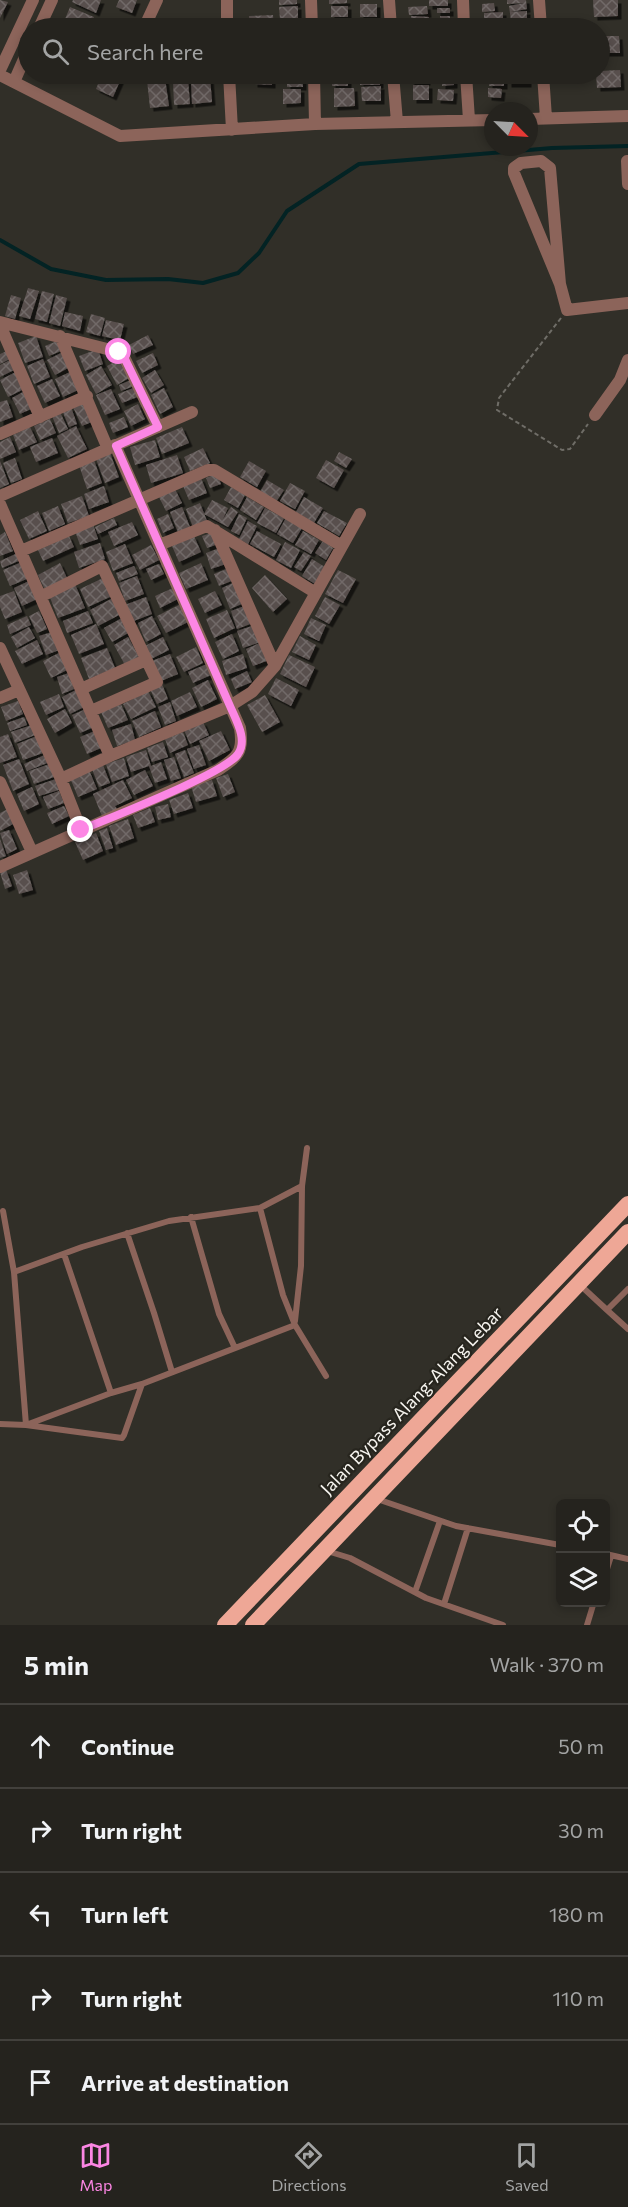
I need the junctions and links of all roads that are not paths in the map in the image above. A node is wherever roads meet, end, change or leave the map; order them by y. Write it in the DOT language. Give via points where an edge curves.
graph roads {
  1 [pos="33,0"];
  2 [pos="52,0"];
  3 [pos="157,0"];
  4 [pos="227,0"];
  5 [pos="312,0"];
  6 [pos="389,0"];
  7 [pos="463,0"];
  8 [pos="539,0"];
  9 [pos="25,18"];
  10 [pos="44,18"];
  11 [pos="149,18"];
  12 [pos="227,18"];
  13 [pos="312,18"];
  14 [pos="390,18"];
  15 [pos="464,18"];
  16 [pos="540,18"];
  17 [pos="18,33"];
  18 [pos="0,73"];
  19 [pos="18,73"];
  20 [pos="14,82"];
  21 [pos="230,84"];
  22 [pos="314,84"];
  23 [pos="394,84"];
  24 [pos="467,84"];
  25 [pos="544,84"];
  26 [pos="628,116"];
  27 [pos="538,118"];
  28 [pos="546,118"];
  29 [pos="469,120"];
  30 [pos="484,120"];
  31 [pos="397,122"];
  32 [pos="315,124"];
  33 [pos="232,130"];
  34 [pos="627,161"];
  35 [pos="628,184"];
  36 [pos="560,284"];
  37 [pos="628,303"];
  38 [pos="0,324"];
  39 [pos="60,336"];
  40 [pos="628,360"];
  41 [pos="87,396"];
  42 [pos="192,412"];
  43 [pos="595,415"];
  44 [pos="40,417"];
  45 [pos="158,427"];
  46 [pos="0,434"];
  47 [pos="112,447"];
  48 [pos="0,496"];
  49 [pos="140,500"];
  50 [pos="0,504"];
  51 [pos="360,514"];
  52 [pos="215,530"];
  53 [pos="159,545"];
  54 [pos="342,546"];
  55 [pos="21,551"];
  56 [pos="316,593"];
  57 [pos="42,596"];
  58 [pos="0,648"];
  59 [pos="146,660"];
  60 [pos="275,666"];
  61 [pos="81,689"];
  62 [pos="19,690"];
  63 [pos="0,698"];
  64 [pos="230,706"];
  65 [pos="91,711"];
  66 [pos="110,756"];
  67 [pos="61,779"];
  68 [pos="0,782"];
  69 [pos="5,807"];
  70 [pos="81,830"];
  71 [pos="32,852"];
  72 [pos="0,867"];
  73 [pos="307,1148"];
  74 [pos="302,1185"];
  75 [pos="628,1204"];
  76 [pos="260,1208"];
  77 [pos="3,1211"];
  78 [pos="191,1217"];
  79 [pos="628,1232"];
  80 [pos="127,1233"];
  81 [pos="64,1254"];
  82 [pos="15,1272"];
  83 [pos="579,1283"];
  84 [pos="628,1289"];
  85 [pos="607,1310"];
  86 [pos="295,1325"];
  87 [pos="628,1329"];
  88 [pos="236,1348"];
  89 [pos="172,1372"];
  90 [pos="326,1376"];
  91 [pos="142,1384"];
  92 [pos="111,1393"];
  93 [pos="0,1424"];
  94 [pos="26,1425"];
  95 [pos="374,1498"];
  96 [pos="440,1521"];
  97 [pos="468,1528"];
  98 [pos="556,1544"];
  99 [pos="325,1550"];
  100 [pos="610,1555"];
  101 [pos="628,1559"];
  102 [pos="415,1592"];
  103 [pos="444,1604"];
  104 [pos="592,1607"];
  105 [pos="225,1625"];
  106 [pos="253,1625"];
  107 [pos="503,1625"];
  108 [pos="587,1625"];
  1 -- 9 [label="street"];
  2 -- 10 [label="street"];
  3 -- 11 [label="street"];
  4 -- 12 [label="street"];
  5 -- 13 [label="street"];
  6 -- 14 [label="street"];
  7 -- 15 [label="street"];
  8 -- 16 [label="street"];
  17 -- 18 [label="street"];
  18 -- 20 [label="street"];
  19 -- 20 [label="street"];
  20 -- 33 [label="street" via="120,136"];
  21 -- 33 [label="street"];
  22 -- 32 [label="street"];
  23 -- 31 [label="street"];
  24 -- 29 [label="street"];
  25 -- 28 [label="street"];
  26 -- 28 [label="street"];
  27 -- 28 [label="street"];
  29 -- 30 [label="street"];
  29 -- 31 [label="street"];
  31 -- 32 [label="street"];
  32 -- 33 [label="street"];
  34 -- 35 [label="street"];
  36 -- 36 [label="street" via="549,168 541,161 520,163 514,173"];
  36 -- 37 [label="street" via="567,310"];
  38 -- 39 [label="street"];
  38 -- 44 [label="street"];
  39 -- 41 [label="street"];
  39 -- 45 [label="street" via="114,349 123,355"];
  40 -- 43 [label="street" via="620,380"];
  41 -- 44 [label="street"];
  41 -- 47 [label="street"];
  42 -- 45 [label="street"];
  44 -- 46 [label="street"];
  45 -- 47 [label="street"];
  47 -- 48 [label="street"];
  47 -- 49 [label="street"];
  49 -- 53 [label="street"];
  49 -- 54 [label="street" via="213,470"];
  49 -- 55 [label="street"];
  50 -- 55 [label="street"];
  51 -- 54 [label="street"];
  52 -- 53 [label="street" via="207,526"];
  52 -- 56 [label="street"];
  52 -- 60 [label="street"];
  53 -- 64 [label="street"];
  54 -- 56 [label="street"];
  55 -- 57 [label="street"];
  56 -- 60 [label="street"];
  57 -- 59 [label="street" via="102,566"];
  57 -- 61 [label="street"];
  58 -- 62 [label="street"];
  59 -- 61 [label="street"];
  59 -- 65 [label="street" via="156,682"];
  60 -- 64 [label="street" via="252,692"];
  61 -- 65 [label="street"];
  62 -- 63 [label="street"];
  62 -- 67 [label="street"];
  64 -- 66 [label="street"];
  64 -- 70 [label="street" via="242,743 239,754 231,761"];
  65 -- 66 [label="street"];
  66 -- 67 [label="street"];
  67 -- 70 [label="street"];
  68 -- 69 [label="street"];
  69 -- 71 [label="street"];
  70 -- 71 [label="street"];
  71 -- 72 [label="street"];
  73 -- 74 [label="lane"];
  74 -- 76 [label="lane"];
  74 -- 86 [label="lane" via="301,1266"];
  75 -- 105 [label="highway, Jalan Bypass Alang-Alang Lebar"];
  76 -- 78 [label="lane"];
  76 -- 86 [label="lane"];
  77 -- 82 [label="lane"];
  78 -- 80 [label="lane"];
  78 -- 88 [label="lane" via="219,1314"];
  79 -- 83 [label="highway"];
  80 -- 81 [label="lane"];
  80 -- 89 [label="lane"];
  81 -- 82 [label="lane"];
  81 -- 92 [label="lane"];
  82 -- 94 [label="lane"];
  83 -- 85 [label="lane"];
  83 -- 95 [label="highway"];
  84 -- 85 [label="lane"];
  85 -- 87 [label="lane"];
  86 -- 88 [label="lane"];
  86 -- 90 [label="lane"];
  88 -- 89 [label="lane"];
  89 -- 91 [label="lane"];
  91 -- 92 [label="lane"];
  91 -- 94 [label="lane" via="122,1438"];
  92 -- 94 [label="lane"];
  93 -- 94 [label="lane"];
  95 -- 96 [label="lane"];
  95 -- 99 [label="highway"];
  96 -- 97 [label="lane"];
  96 -- 102 [label="lane"];
  97 -- 98 [label="lane"];
  97 -- 103 [label="lane"];
  99 -- 102 [label="lane" via="350,1558"];
  99 -- 106 [label="highway"];
  100 -- 101 [label="lane"];
  102 -- 103 [label="lane"];
  103 -- 107 [label="lane"];
  104 -- 108 [label="lane"];
}
